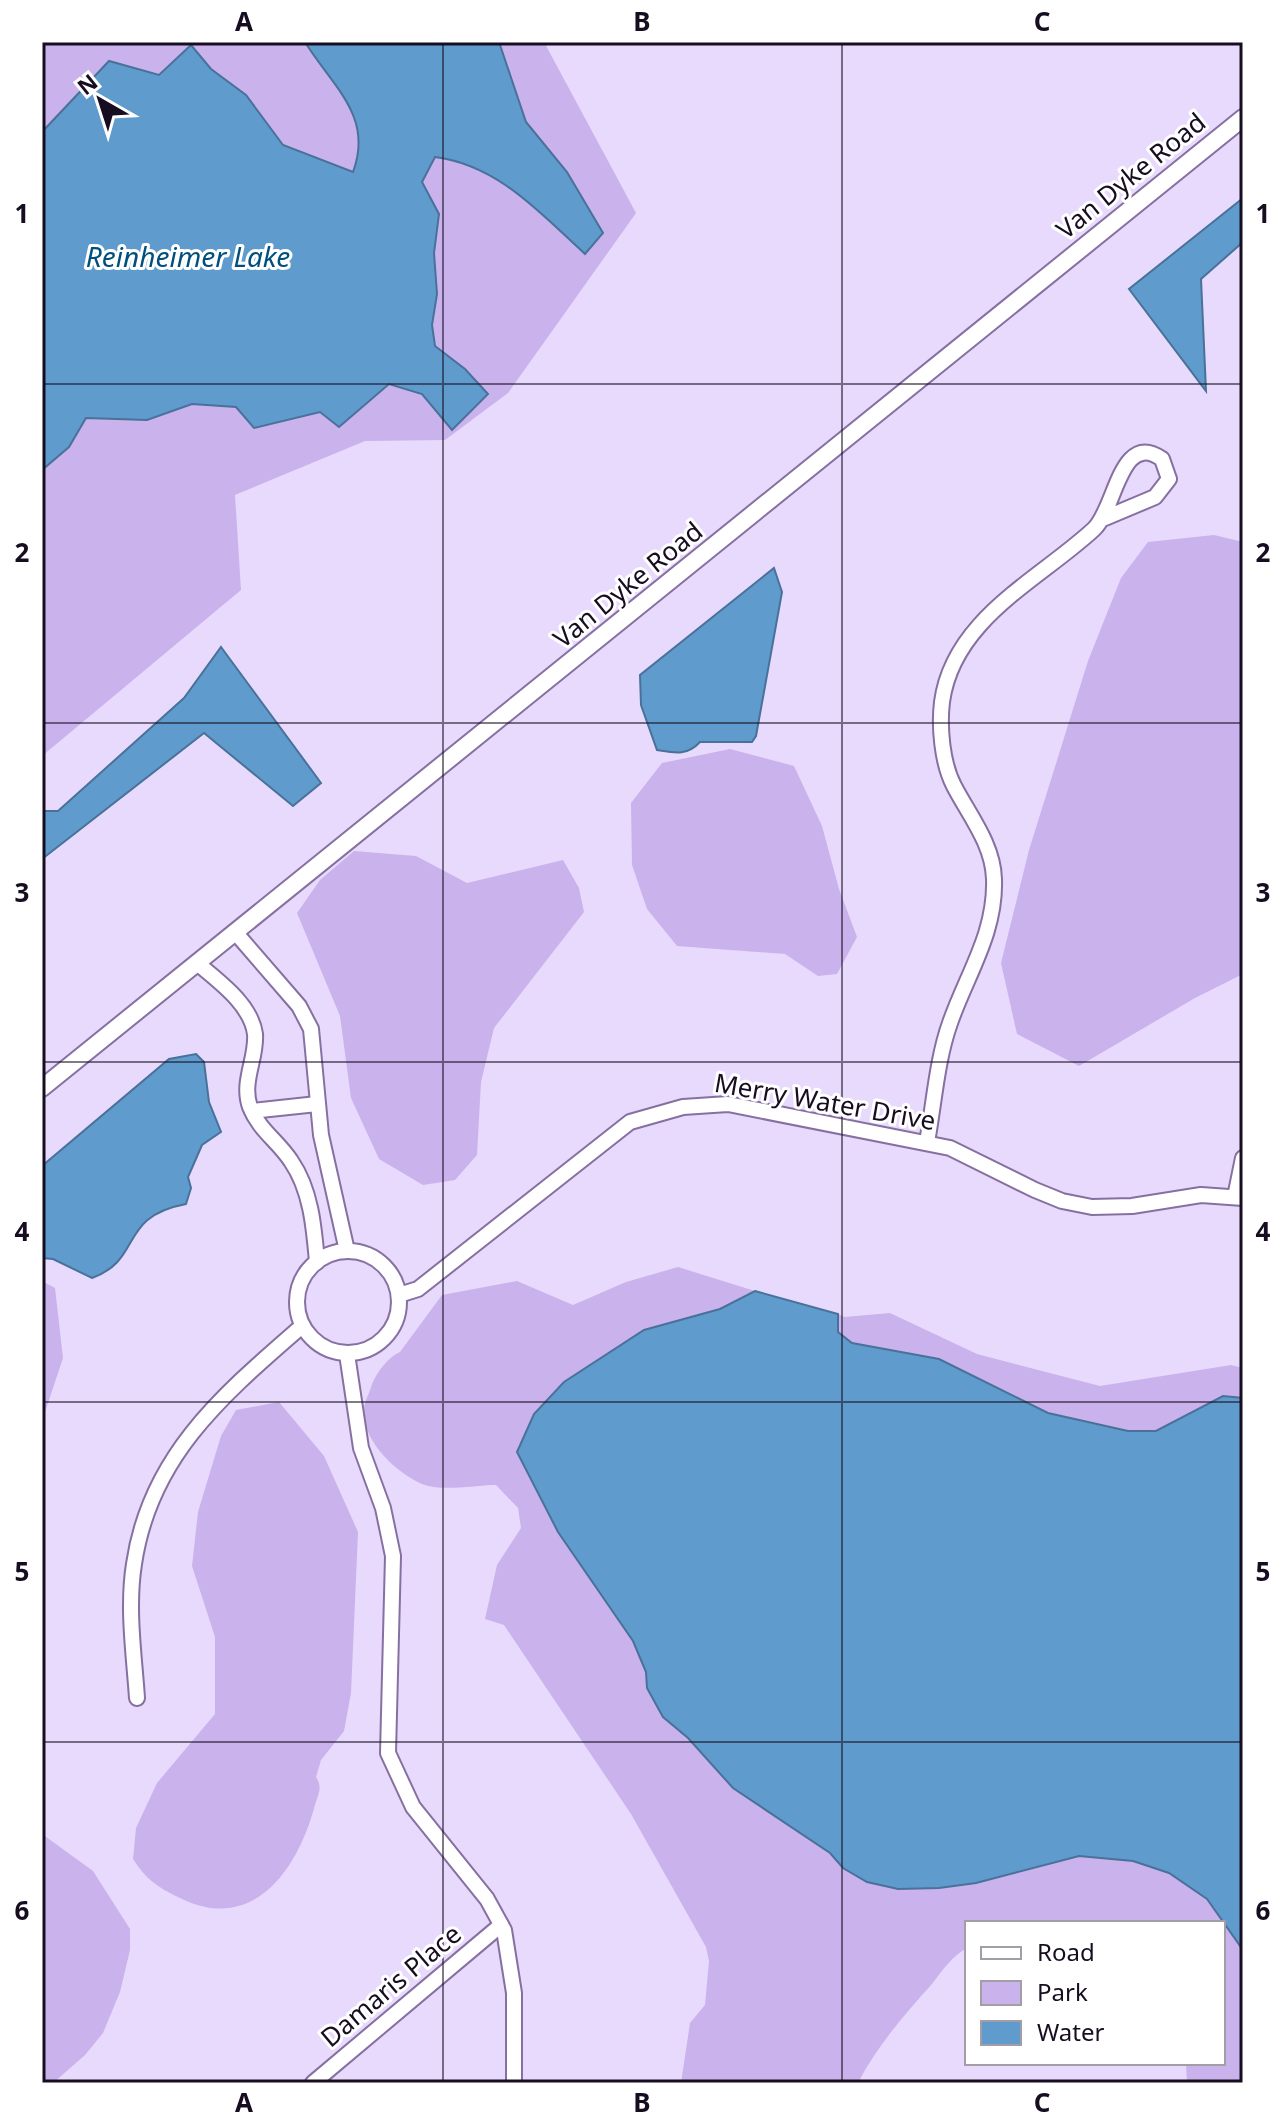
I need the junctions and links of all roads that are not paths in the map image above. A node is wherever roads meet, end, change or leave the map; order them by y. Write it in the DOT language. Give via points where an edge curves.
graph roads {
  1 [pos="1243,118"];
  2 [pos="1105,518"];
  3 [pos="235,932"];
  4 [pos="197,963"];
  5 [pos="42,1088"];
  6 [pos="317,1104"];
  7 [pos="252,1111"];
  8 [pos="927,1142"];
  9 [pos="1243,1158"];
  10 [pos="1239,1198"];
  11 [pos="347,1251"];
  12 [pos="317,1262"];
  13 [pos="399,1295"];
  14 [pos="302,1326"];
  15 [pos="347,1354"];
  16 [pos="137,1698"];
  17 [pos="501,1925"];
  18 [pos="313,2083"];
  19 [pos="514,2083"];
  1 -- 3 [label="street, Van Dyke Road"];
  2 -- 2 [label="street" via="1127,461 1148,452 1162,459 1169,479 1162,493"];
  2 -- 8 [label="street" via="985,617 953,663 942,702 943,742 952,782 984,839 994,876 993,919 949,1025"];
  3 -- 4 [label="street, Van Dyke Road"];
  3 -- 6 [label="street" via="299,1006 311,1029"];
  4 -- 5 [label="street, Van Dyke Road"];
  4 -- 7 [label="street" via="249,1017 255,1035 248,1071"];
  6 -- 7 [label="street"];
  6 -- 11 [label="street"];
  7 -- 12 [label="street" via="302,1180"];
  8 -- 10 [label="street, Merry Water Drive" via="976,1158 1062,1201 1092,1207 1201,1195"];
  8 -- 13 [label="street, Merry Water Drive" via="728,1104 663,1111 630,1122 418,1289"];
  9 -- 10 [label="street"];
  11 -- 12 [label="street"];
  11 -- 13 [label="street" via="362,1253 386,1268"];
  12 -- 14 [label="street" via="300,1284 297,1312"];
  13 -- 15 [label="street" via="392,1329 380,1343"];
  14 -- 15 [label="street" via="320,1346"];
  14 -- 16 [label="street" via="220,1397 181,1443 158,1487 133,1566"];
  15 -- 17 [label="street" via="361,1448 383,1508 393,1556 388,1753 413,1807 487,1899"];
  17 -- 18 [label="street, Damaris Place"];
  17 -- 19 [label="street" via="514,1993"];
}
